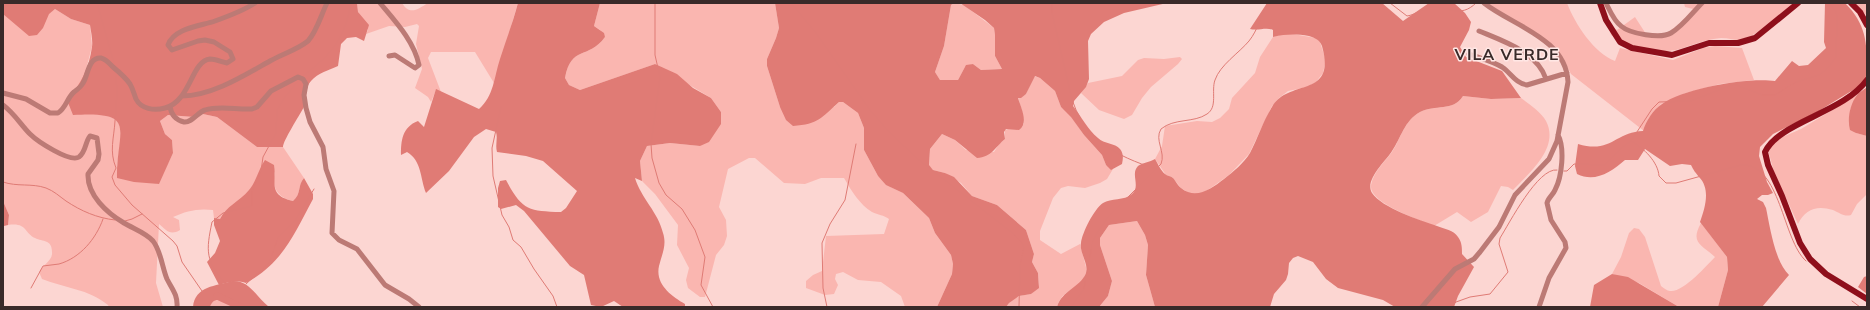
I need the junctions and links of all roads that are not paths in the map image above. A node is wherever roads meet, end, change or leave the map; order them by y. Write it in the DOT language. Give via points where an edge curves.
graph roads {
  1 [pos="255,3"];
  2 [pos="327,3"];
  3 [pos="380,3"];
  4 [pos="1484,3"];
  5 [pos="1600,3"];
  6 [pos="1606,3"];
  7 [pos="1702,3"];
  8 [pos="1798,3"];
  9 [pos="1851,3"];
  10 [pos="1867,25"];
  11 [pos="1479,31"];
  12 [pos="1469,54"];
  13 [pos="389,56"];
  14 [pos="1567,73"];
  15 [pos="1546,79"];
  16 [pos="1867,80"];
  17 [pos="3,93"];
  18 [pos="182,96"];
  19 [pos="3,105"];
  20 [pos="170,106"];
  21 [pos="1558,135"];
  22 [pos="1867,299"];
  23 [pos="177,307"];
  24 [pos="419,307"];
  25 [pos="1422,307"];
  26 [pos="1539,307"];
  1 -- 18 [label="street" via="213,22 192,27 171,39 168,45 172,50 205,40 214,42 233,56 232,61 227,63 212,59 204,60"];
  2 -- 18 [label="street" via="314,33 301,46 235,82 194,95"];
  3 -- 13 [label="street" via="418,56 419,65 415,68 395,55"];
  4 -- 14 [label="street" via="1538,36 1562,58"];
  5 -- 8 [label="main road" via="1606,20 1620,42 1632,48 1672,55 1710,43 1738,43 1751,40"];
  6 -- 7 [label="street" via="1621,27 1656,35 1673,32"];
  9 -- 10 [label="main road"];
  11 -- 15 [label="street" via="1521,51 1538,65"];
  12 -- 15 [label="street" via="1501,66 1522,84"];
  14 -- 15 [label="street"];
  14 -- 21 [label="street" via="1568,82"];
  16 -- 22 [label="main road" via="1849,98 1774,138 1765,152 1768,165 1805,251 1826,274"];
  17 -- 20 [label="street" via="26,99 50,113 58,113 82,85 90,64 100,58 131,85 140,105 154,110"];
  18 -- 20 [label="street" via="178,102"];
  19 -- 23 [label="street" via="39,142 68,158 78,158 89,138 92,135 97,138 99,154 98,160 88,174 90,187 107,211 154,242 178,300"];
  20 -- 24 [label="street" via="176,118 185,122 203,110 213,108 252,109 271,91 298,78 303,79 306,84 306,108 323,147 326,168 334,191 332,233 339,240 357,249 385,285 409,298"];
  21 -- 25 [label="street" via="1550,159 1515,195 1490,240 1474,258 1455,269"];
  21 -- 26 [label="street" via="1562,147 1559,179 1547,203 1551,220 1566,248 1549,278"];
}
